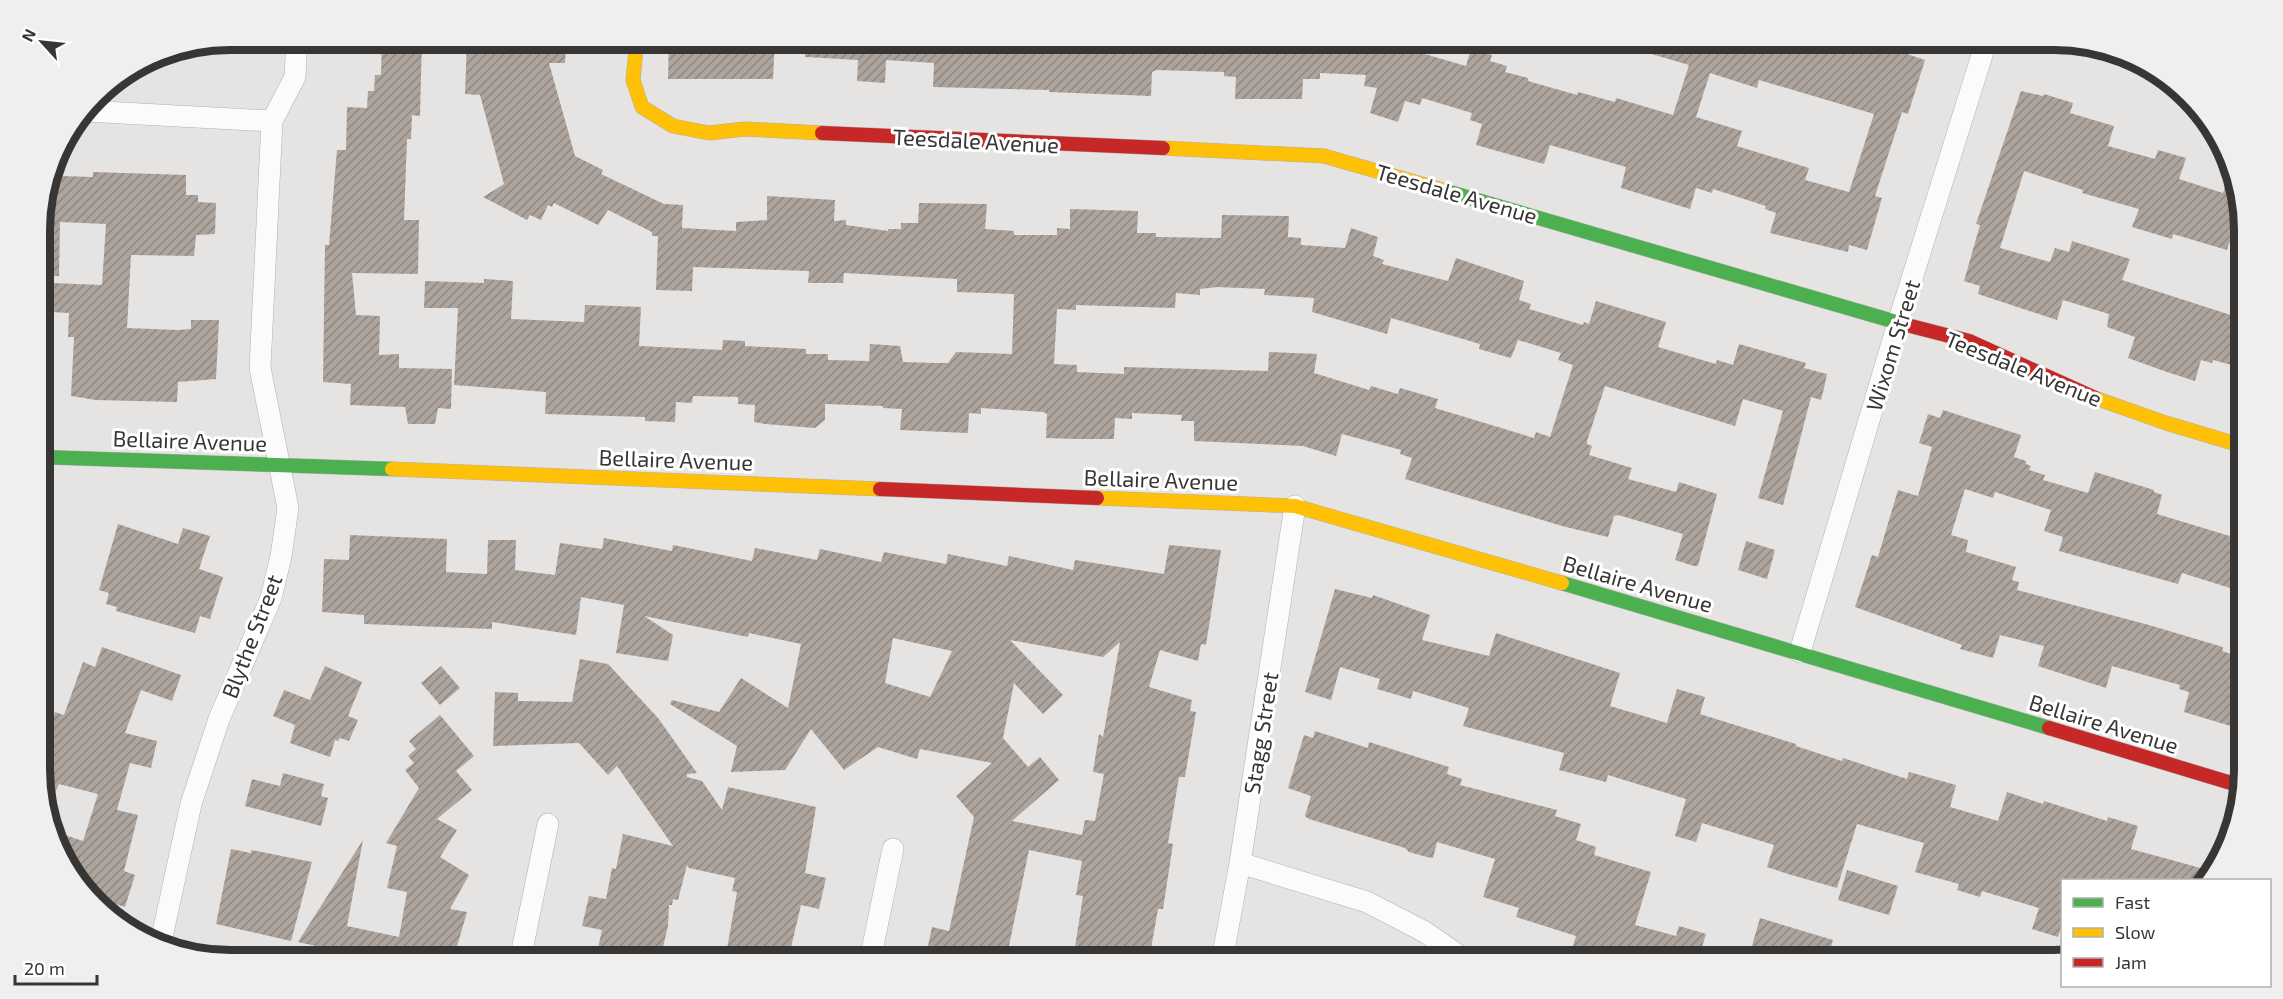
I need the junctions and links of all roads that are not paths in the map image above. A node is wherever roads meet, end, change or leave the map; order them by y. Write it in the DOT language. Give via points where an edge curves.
graph roads {
  1 [pos="296,50"];
  2 [pos="636,50"];
  3 [pos="1984,50"];
  4 [pos="94,111"];
  5 [pos="272,121"];
  6 [pos="1898,323"];
  7 [pos="2234,443"];
  8 [pos="50,457"];
  9 [pos="281,464"];
  10 [pos="1295,506"];
  11 [pos="1800,652"];
  12 [pos="2233,784"];
  13 [pos="548,824"];
  14 [pos="893,849"];
  15 [pos="1240,863"];
  16 [pos="162,936"];
  17 [pos="1224,949"];
  18 [pos="1450,949"];
  19 [pos="522,950"];
  20 [pos="872,950"];
  1 -- 5 [label="street, Blythe Street" via="295,77"];
  2 -- 6 [label="street, Teesdale Avenue" via="633,80 642,107 673,126 709,134 745,129 1323,156"];
  3 -- 6 [label="street, Wixom Street"];
  4 -- 5 [label="street"];
  5 -- 9 [label="street, Blythe Street" via="260,368"];
  6 -- 7 [label="street, Teesdale Avenue" via="1969,341 2088,395"];
  6 -- 11 [label="street, Wixom Street"];
  8 -- 9 [label="street, Bellaire Avenue"];
  9 -- 10 [label="street, Bellaire Avenue"];
  9 -- 16 [label="street, Blythe Street" via="288,508 271,598 219,718 191,804"];
  10 -- 11 [label="street, Bellaire Avenue"];
  10 -- 15 [label="street, Stagg Street"];
  11 -- 12 [label="street, Bellaire Avenue"];
  13 -- 19 [label="street"];
  14 -- 20 [label="street"];
  15 -- 17 [label="street, Stagg Street"];
  15 -- 18 [label="street" via="1367,902"];
}
